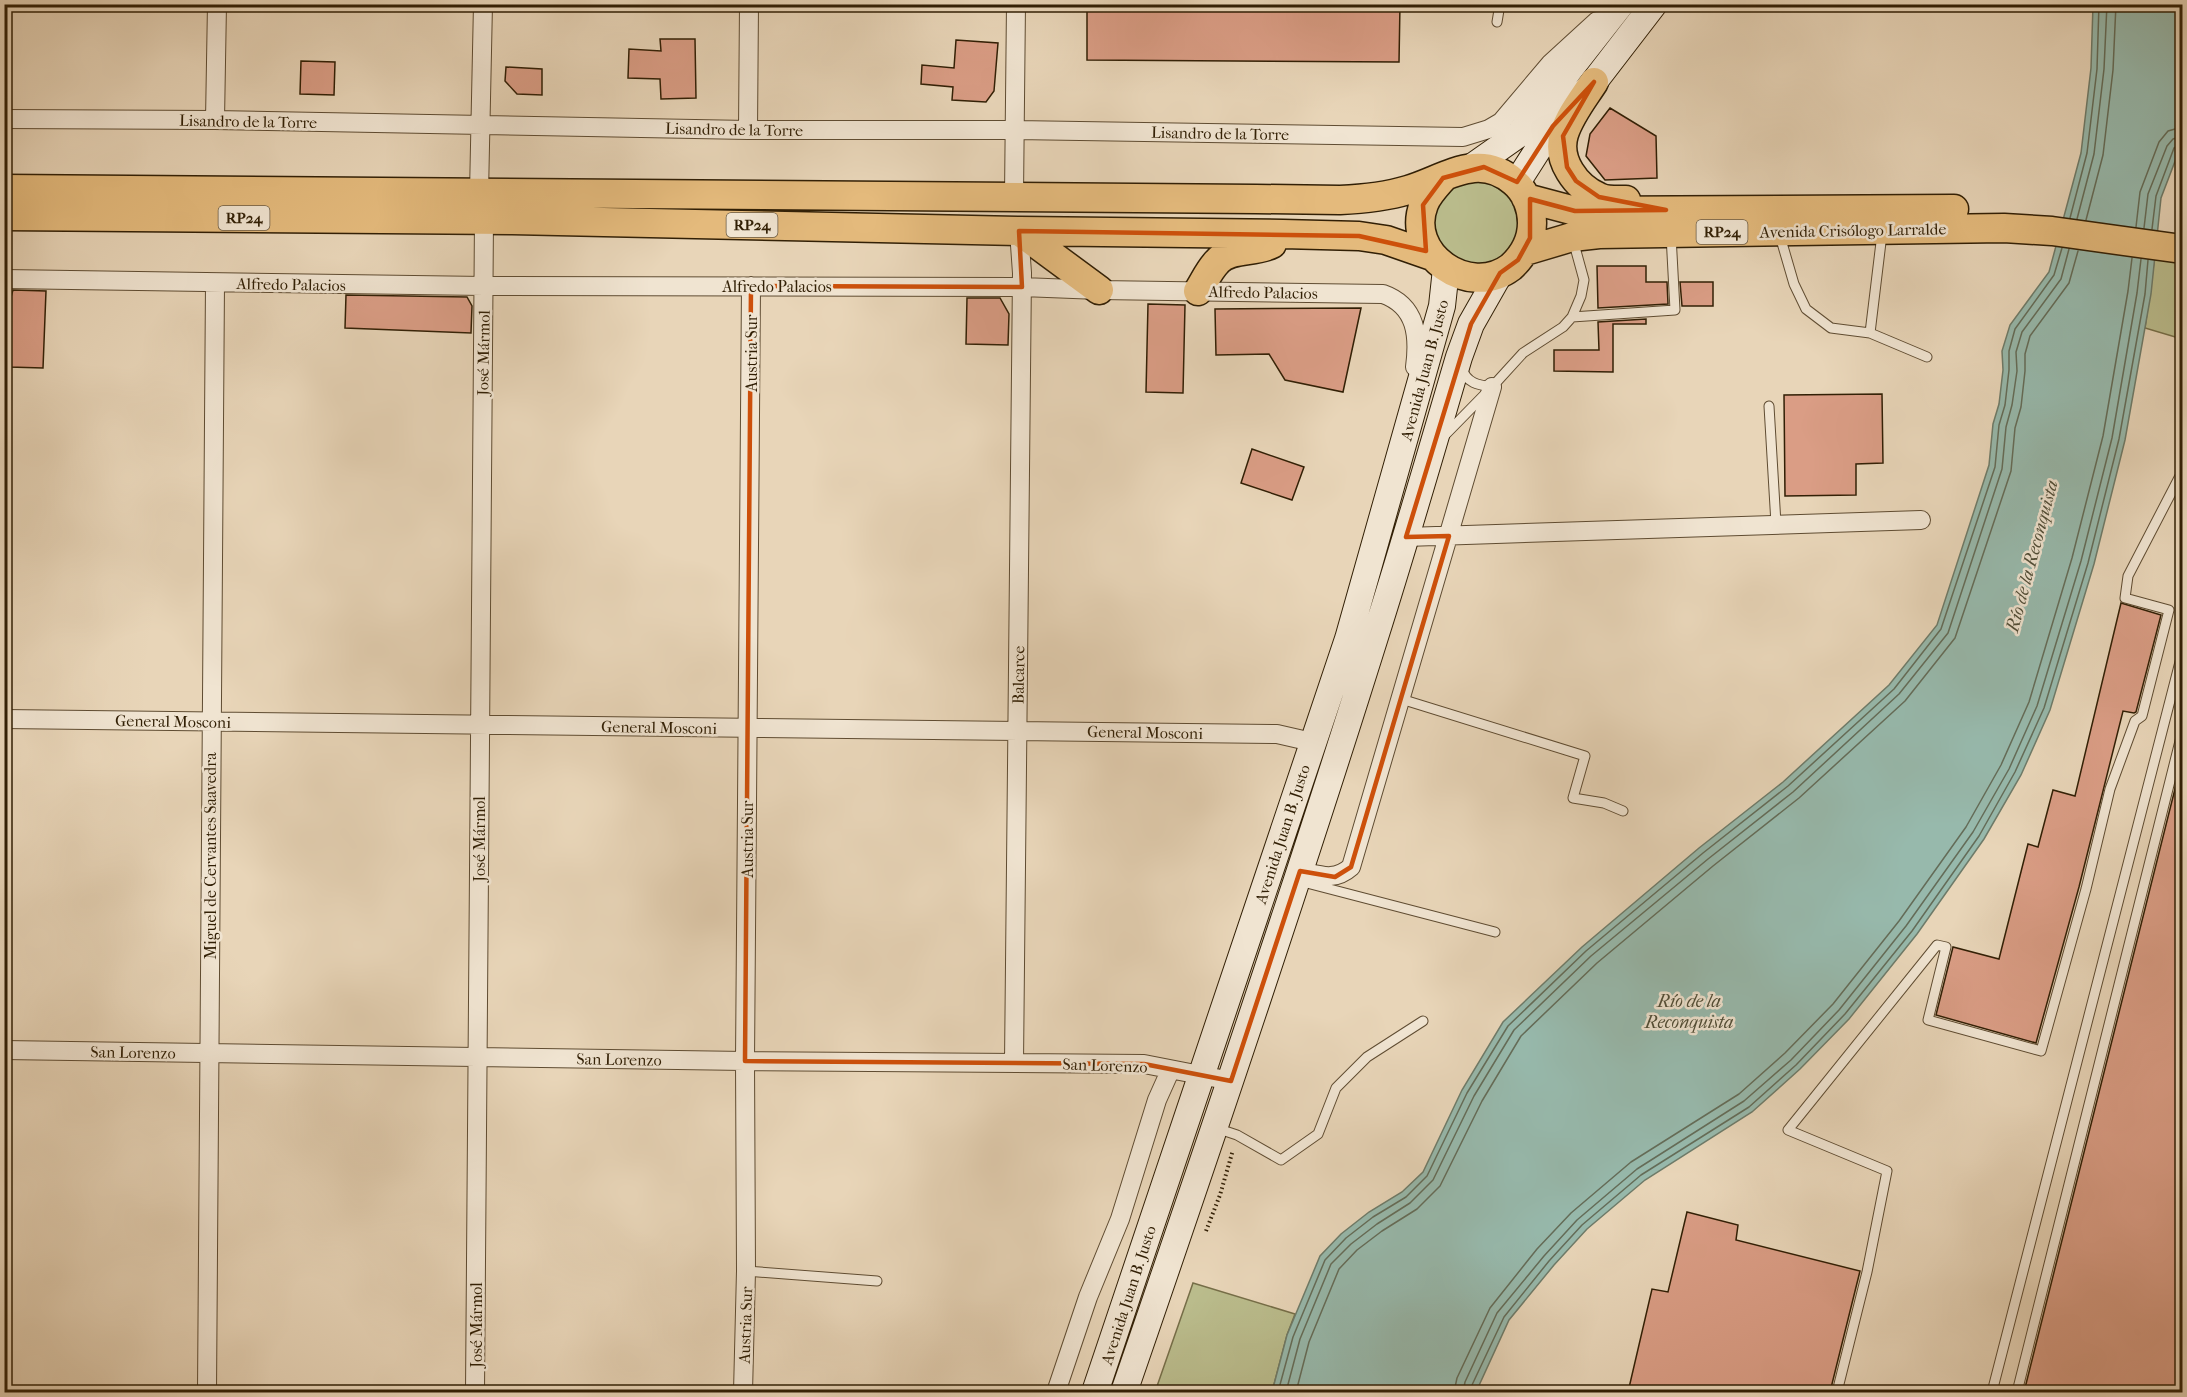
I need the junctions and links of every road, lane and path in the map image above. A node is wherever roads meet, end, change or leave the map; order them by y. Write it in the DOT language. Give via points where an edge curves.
graph roads {
  1 [pos="217,4"];
  2 [pos="483,4"];
  3 [pos="749,4"];
  4 [pos="1016,4"];
  5 [pos="1500,4"];
  6 [pos="1619,4"];
  7 [pos="1654,4"];
  8 [pos="1497,22"];
  9 [pos="1594,82"];
  10 [pos="4,119"];
  11 [pos="214,120"];
  12 [pos="481,125"];
  13 [pos="748,130"];
  14 [pos="1014,130"];
  15 [pos="1472,167"];
  16 [pos="1443,178"];
  17 [pos="4,189"];
  18 [pos="1521,191"];
  19 [pos="1014,195"];
  20 [pos="482,206"];
  21 [pos="4,216"];
  22 [pos="1921,219"];
  23 [pos="1669,221"];
  24 [pos="1882,230"];
  25 [pos="2182,230"];
  26 [pos="1019,231"];
  27 [pos="1779,231"];
  28 [pos="1283,234"];
  29 [pos="1572,237"];
  30 [pos="2182,249"];
  31 [pos="1525,251"];
  32 [pos="1439,263"];
  33 [pos="1500,273"];
  34 [pos="4,279"];
  35 [pos="215,283"];
  36 [pos="484,286"];
  37 [pos="751,286"];
  38 [pos="1022,287"];
  39 [pos="1099,290"];
  40 [pos="1198,291"];
  41 [pos="1572,317"];
  42 [pos="1870,333"];
  43 [pos="1459,357"];
  44 [pos="1927,357"];
  45 [pos="1492,387"];
  46 [pos="1768,406"];
  47 [pos="1405,443"];
  48 [pos="1432,448"];
  49 [pos="2182,472"];
  50 [pos="1921,520"];
  51 [pos="1776,524"];
  52 [pos="1449,536"];
  53 [pos="1406,537"];
  54 [pos="2182,654"];
  55 [pos="1401,699"];
  56 [pos="4,719"];
  57 [pos="211,721"];
  58 [pos="480,725"];
  59 [pos="748,729"];
  60 [pos="1017,730"];
  61 [pos="2182,733"];
  62 [pos="1312,742"];
  63 [pos="1623,811"];
  64 [pos="1298,876"];
  65 [pos="1495,932"];
  66 [pos="1423,1021"];
  67 [pos="4,1050"];
  68 [pos="209,1053"];
  69 [pos="478,1057"];
  70 [pos="745,1061"];
  71 [pos="1014,1063"];
  72 [pos="1170,1071"];
  73 [pos="1201,1075"];
  74 [pos="1231,1082"];
  75 [pos="1215,1128"];
  76 [pos="746,1271"];
  77 [pos="877,1281"];
  78 [pos="207,1392"];
  79 [pos="475,1392"];
  80 [pos="743,1392"];
  81 [pos="1056,1392"];
  82 [pos="1095,1392"];
  83 [pos="1124,1392"];
  84 [pos="1837,1392"];
  85 [pos="1992,1392"];
  86 [pos="2017,1392"];
  1 -- 11 [label="street"];
  2 -- 12 [label="street, José Mármol"];
  3 -- 13 [label="street"];
  4 -- 14 [label="street"];
  5 -- 8 [label="lane"];
  6 -- 14 [label="street, Lisandro de la Torre" via="1550,64 1501,122 1463,137"];
  6 -- 15 [label="main road" via="1519,134"];
  7 -- 9 [label="main road"];
  9 -- 18 [label="main road" via="1553,126"];
  9 -- 23 [label="main road" via="1563,136 1562,155 1567,166 1576,181 1599,197 1630,200"];
  10 -- 11 [label="street, Lisandro de la Torre"];
  11 -- 12 [label="street, Lisandro de la Torre"];
  12 -- 13 [label="street, Lisandro de la Torre"];
  12 -- 20 [label="street, José Mármol"];
  13 -- 14 [label="street, Lisandro de la Torre"];
  14 -- 19 [label="street"];
  15 -- 16 [label="main road, RP24"];
  15 -- 18 [label="main road, RP24" via="1496,171"];
  16 -- 19 [label="main road, RP24" via="1379,197 1340,200"];
  16 -- 32 [label="main road" via="1424,205 1421,223 1424,241"];
  17 -- 20 [label="main road, RP24"];
  18 -- 23 [label="main road, Avenida Crisólogo Larralde / RP24" via="1575,212"];
  18 -- 31 [label="main road" via="1531,211 1532,225"];
  19 -- 20 [label="main road, RP24"];
  20 -- 21 [label="main road, RP24"];
  20 -- 26 [label="main road, RP24"];
  20 -- 36 [label="street, José Mármol"];
  22 -- 23 [label="main road, Avenida Crisólogo Larralde / RP24"];
  22 -- 24 [label="main road, Avenida Crisólogo Larralde / RP24"];
  22 -- 25 [label="main road, Avenida Crisólogo Larralde / RP24" via="2004,209"];
  22 -- 30 [label="main road, Avenida Crisólogo Larralde / RP24"];
  23 -- 27 [label="main road, Avenida Crisólogo Larralde / RP24"];
  23 -- 29 [label="main road, Avenida Crisólogo Larralde / RP24"];
  23 -- 41 [label="lane" via="1675,310"];
  24 -- 27 [label="main road, Avenida Crisólogo Larralde / RP24"];
  24 -- 42 [label="lane"];
  26 -- 28 [label="main road, RP24"];
  26 -- 38 [label="street, Balcarce"];
  26 -- 39 [label="main road"];
  27 -- 42 [label="lane" via="1794,284 1806,309 1831,328"];
  28 -- 32 [label="main road, RP24" via="1386,240"];
  28 -- 40 [label="main road" via="1263,249 1226,254"];
  29 -- 31 [label="main road, Avenida Crisólogo Larralde / RP24"];
  29 -- 41 [label="lane" via="1584,280"];
  31 -- 33 [label="main road, RP24"];
  32 -- 33 [label="main road, RP24" via="1467,277"];
  32 -- 47 [label="main road, Avenida Juan B. Justo" via="1442,306"];
  33 -- 43 [label="main road, Avenida Juan B. Justo" via="1471,324"];
  34 -- 35 [label="street, Alfredo Palacios"];
  35 -- 36 [label="street, Alfredo Palacios"];
  35 -- 57 [label="street, Miguel de Cervantes Saavedra"];
  36 -- 37 [label="street, Alfredo Palacios"];
  36 -- 58 [label="street, José Mármol"];
  37 -- 38 [label="street, Alfredo Palacios"];
  37 -- 59 [label="street, Austria Sur"];
  38 -- 39 [label="street, Alfredo Palacios"];
  38 -- 60 [label="street, Balcarce"];
  39 -- 40 [label="street, Alfredo Palacios"];
  40 -- 47 [label="street, Alfredo Palacios" via="1393,297 1406,309 1417,329"];
  41 -- 45 [label="lane" via="1523,352"];
  42 -- 44 [label="lane"];
  43 -- 45 [label="lane" via="1469,380"];
  43 -- 48 [label="main road, Avenida Juan B. Justo"];
  45 -- 48 [label="lane"];
  45 -- 52 [label="street"];
  46 -- 51 [label="lane"];
  47 -- 62 [label="main road, Avenida Juan B. Justo" via="1348,639"];
  48 -- 53 [label="main road, Avenida Juan B. Justo"];
  49 -- 84 [label="lane" via="2128,576 2125,598 2169,610 2142,716 2135,721 2110,789 2041,1051 1928,1020 1946,947 1937,945 1788,1130 1887,1171"];
  50 -- 51 [label="street"];
  51 -- 52 [label="street"];
  52 -- 53 [label="street"];
  52 -- 55 [label="street"];
  53 -- 64 [label="main road, Avenida Juan B. Justo"];
  54 -- 85 [label="lane"];
  55 -- 63 [label="lane" via="1585,756 1574,798"];
  55 -- 64 [label="street" via="1351,867 1335,877"];
  56 -- 57 [label="street, General Mosconi"];
  57 -- 58 [label="street, General Mosconi"];
  57 -- 68 [label="street, Miguel de Cervantes Saavedra"];
  58 -- 59 [label="street, General Mosconi"];
  58 -- 69 [label="street, José Mármol"];
  59 -- 60 [label="street, General Mosconi"];
  59 -- 70 [label="street, Austria Sur"];
  60 -- 62 [label="street, General Mosconi" via="1277,734"];
  60 -- 71 [label="street, Balcarce"];
  61 -- 86 [label="lane"];
  62 -- 73 [label="main road, Avenida Juan B. Justo"];
  64 -- 65 [label="lane"];
  64 -- 74 [label="main road, Avenida Juan B. Justo"];
  66 -- 75 [label="lane" via="1367,1057 1336,1088 1318,1134 1281,1160 1237,1135"];
  67 -- 68 [label="street, San Lorenzo"];
  68 -- 69 [label="street, San Lorenzo"];
  68 -- 78 [label="street, Miguel de Cervantes Saavedra"];
  69 -- 70 [label="street, San Lorenzo"];
  69 -- 79 [label="street, José Mármol"];
  70 -- 71 [label="street, San Lorenzo"];
  70 -- 76 [label="street, Austria Sur"];
  71 -- 72 [label="street, San Lorenzo" via="1144,1064"];
  72 -- 73 [label="street, San Lorenzo"];
  72 -- 81 [label="street"];
  73 -- 74 [label="street, San Lorenzo"];
  73 -- 82 [label="main road, Avenida Juan B. Justo"];
  74 -- 75 [label="main road, Avenida Juan B. Justo"];
  75 -- 83 [label="main road, Avenida Juan B. Justo"];
  76 -- 77 [label="lane"];
  76 -- 80 [label="street, Austria Sur"];
}
